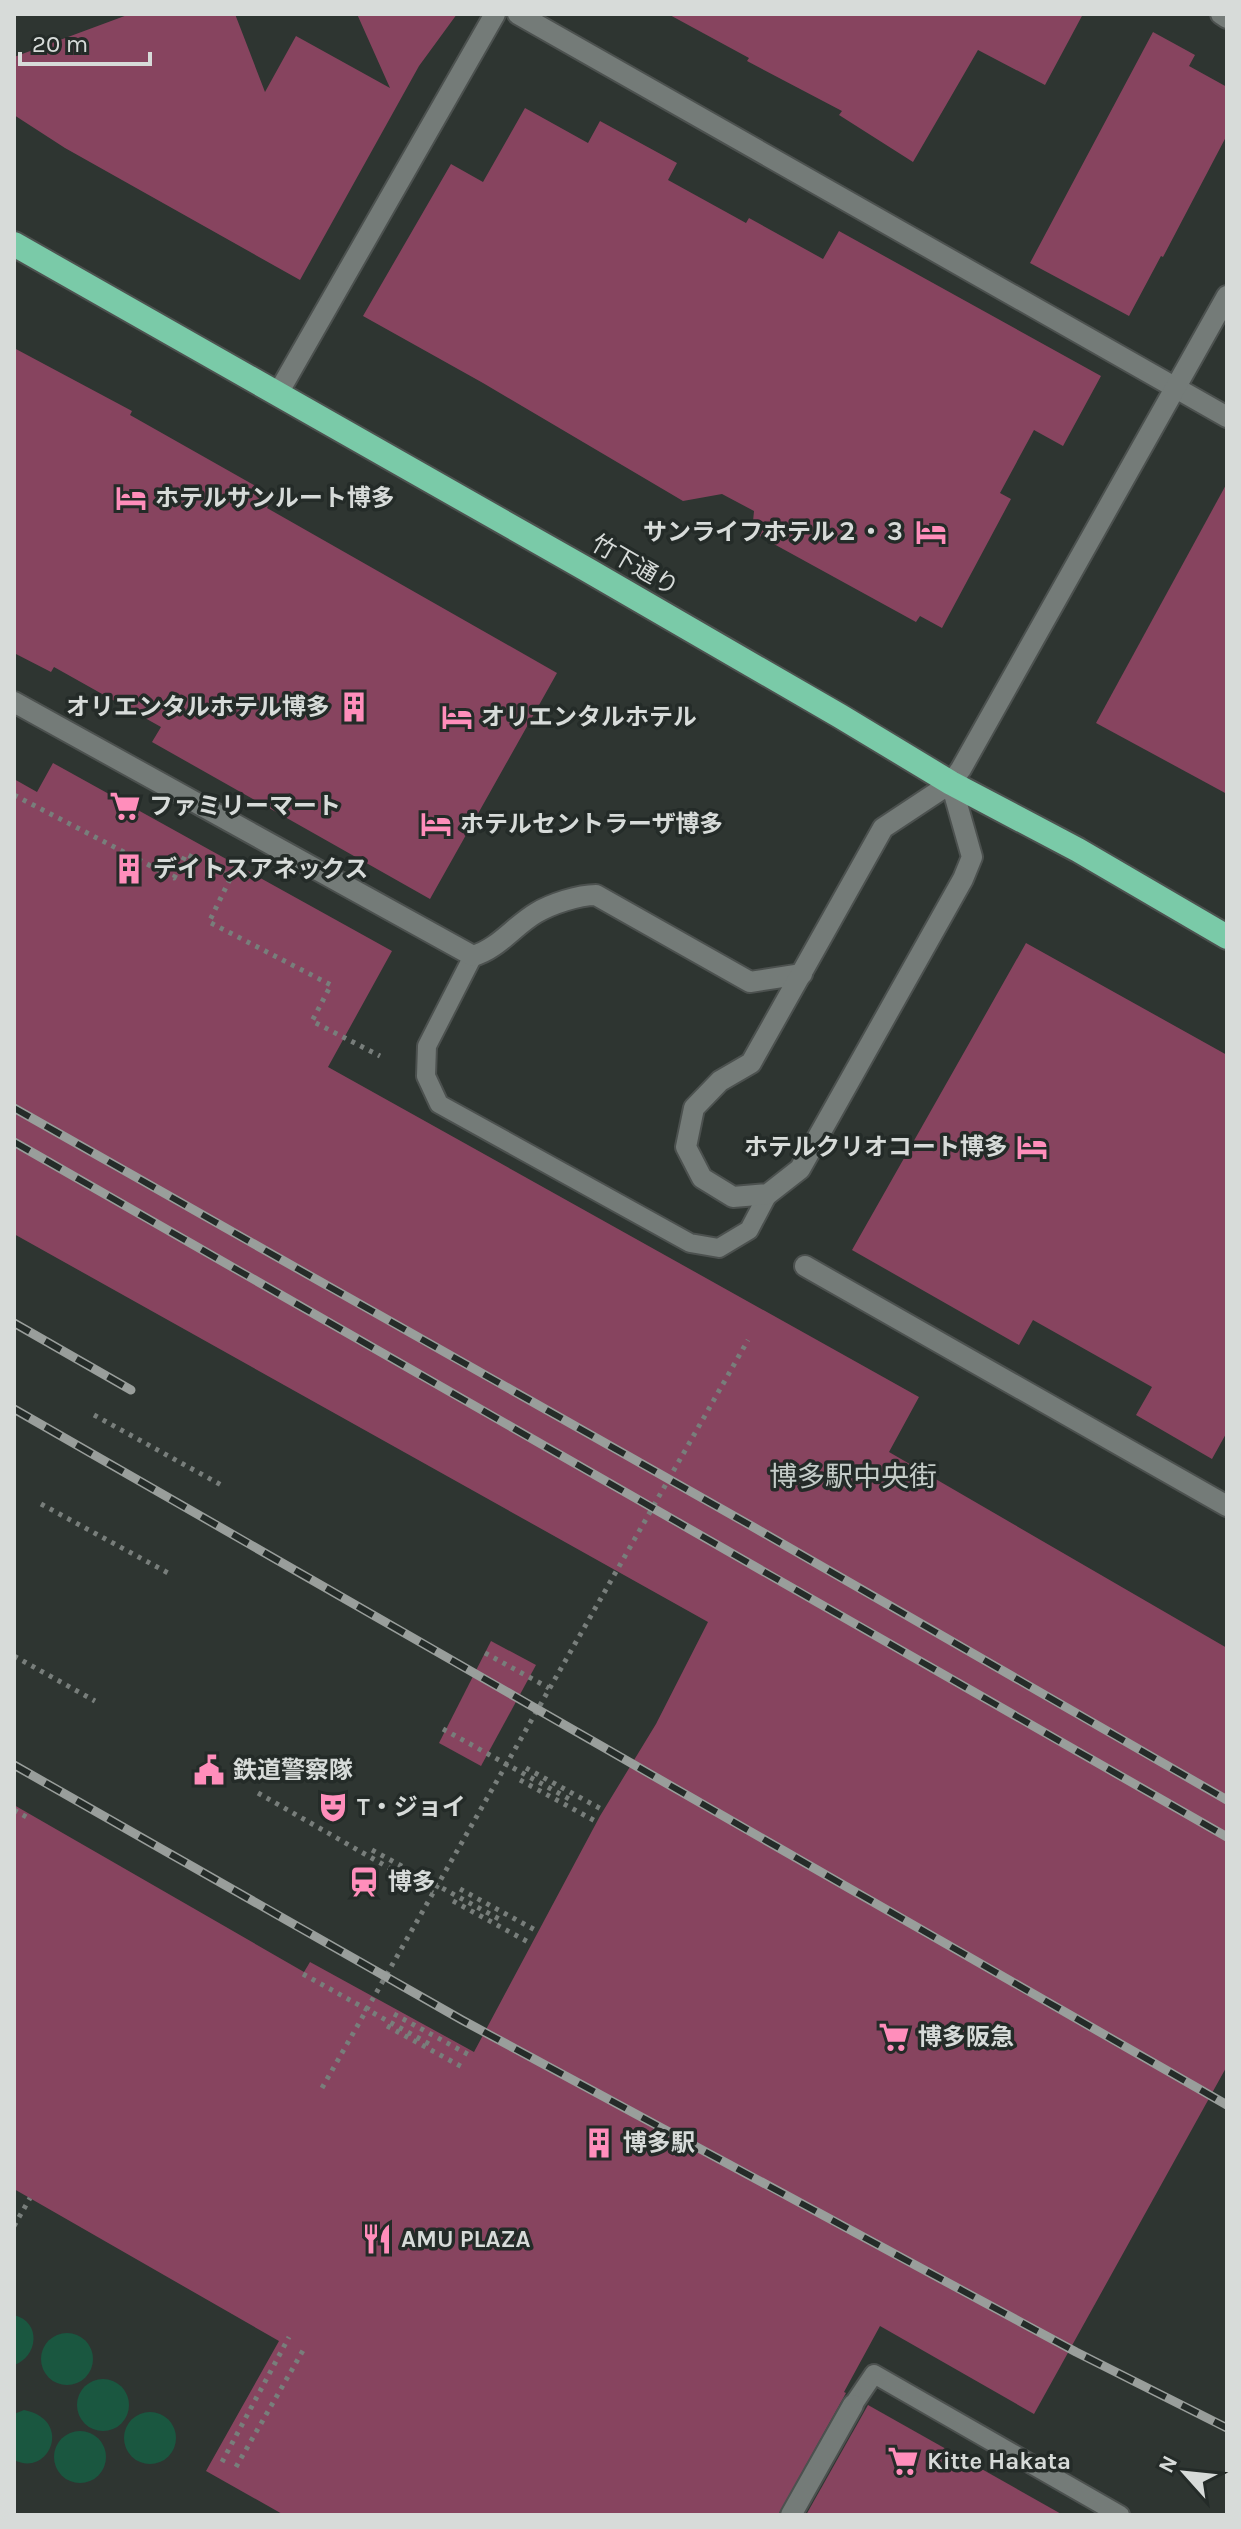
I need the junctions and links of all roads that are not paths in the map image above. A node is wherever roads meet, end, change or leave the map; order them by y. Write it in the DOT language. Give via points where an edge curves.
graph roads {
  1 [pos="495,14"];
  2 [pos="518,14"];
  3 [pos="1221,14"];
  4 [pos="1227,18"];
  5 [pos="14,244"];
  6 [pos="1227,296"];
  7 [pos="1174,387"];
  8 [pos="277,395"];
  9 [pos="1227,417"];
  10 [pos="14,702"];
  11 [pos="951,783"];
  12 [pos="1227,937"];
  13 [pos="473,956"];
  14 [pos="802,974"];
  15 [pos="768,1194"];
  16 [pos="805,1266"];
  17 [pos="1227,1506"];
  18 [pos="853,2405"];
  19 [pos="791,2515"];
  20 [pos="1120,2515"];
  1 -- 8 [label="street"];
  2 -- 7 [label="street"];
  3 -- 4 [label="street"];
  5 -- 8 [label="highway, 竹下通り"];
  6 -- 7 [label="street"];
  7 -- 9 [label="street"];
  7 -- 11 [label="street"];
  8 -- 11 [label="highway, 竹下通り"];
  10 -- 13 [label="street"];
  11 -- 12 [label="highway, 竹下通り"];
  11 -- 14 [label="street" via="883,828"];
  11 -- 15 [label="street" via="972,857 963,879 800,1169"];
  13 -- 14 [label="street" via="485,953 537,913 596,895 750,982"];
  13 -- 15 [label="lane" via="427,1046 426,1076 439,1104 690,1243 719,1248 749,1230"];
  14 -- 15 [label="street" via="751,1063 720,1081 694,1108 686,1147 702,1178 733,1197"];
  16 -- 17 [label="street"];
  18 -- 19 [label="street"];
  18 -- 20 [label="lane" via="874,2374"];
}
